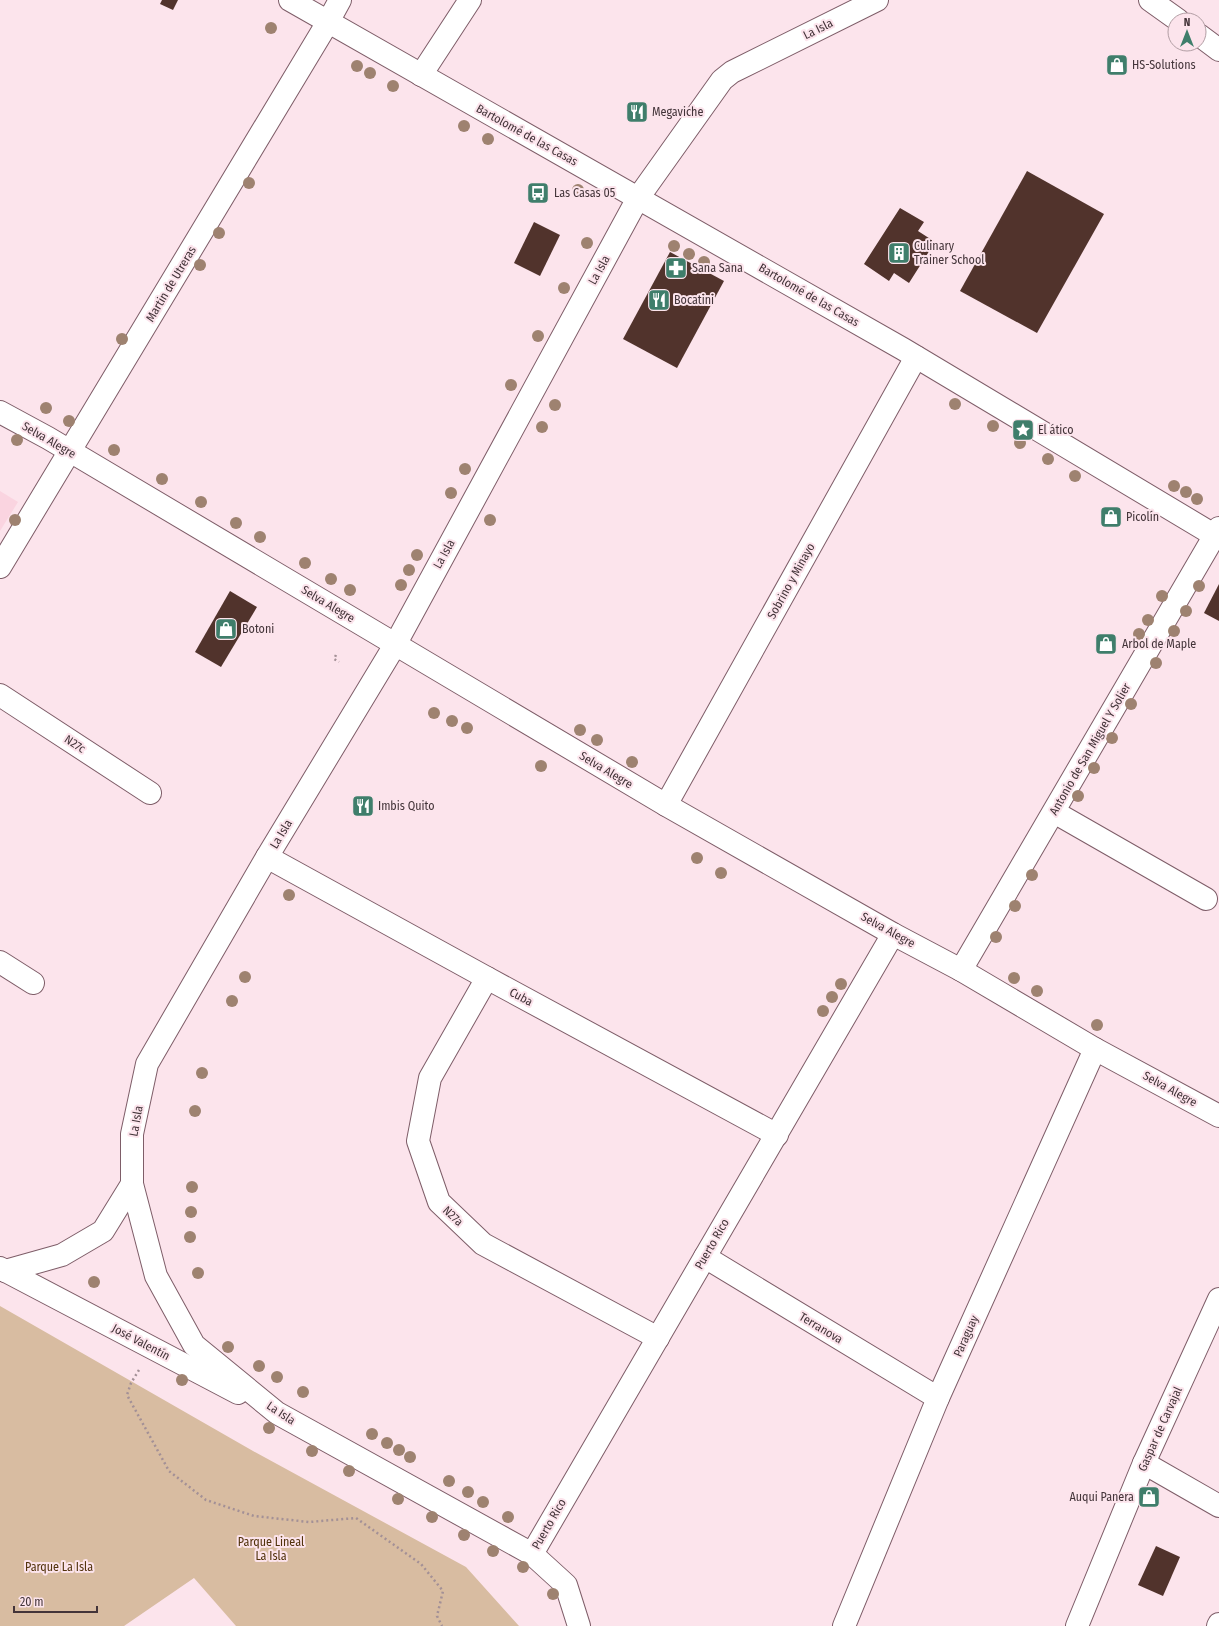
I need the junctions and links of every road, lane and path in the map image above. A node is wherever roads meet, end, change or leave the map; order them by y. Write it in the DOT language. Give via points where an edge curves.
graph roads {
  1 [pos="290,0"];
  2 [pos="340,0"];
  3 [pos="470,0"];
  4 [pos="877,0"];
  5 [pos="1150,0"];
  6 [pos="1167,12"];
  7 [pos="328,22"];
  8 [pos="1207,41"];
  9 [pos="1219,50"];
  10 [pos="421,75"];
  11 [pos="638,198"];
  12 [pos="916,357"];
  13 [pos="0,412"];
  14 [pos="70,452"];
  15 [pos="1218,534"];
  16 [pos="0,567"];
  17 [pos="395,645"];
  18 [pos="336,655"];
  19 [pos="339,662"];
  20 [pos="0,695"];
  21 [pos="150,793"];
  22 [pos="666,805"];
  23 [pos="1054,812"];
  24 [pos="267,856"];
  25 [pos="1206,899"];
  26 [pos="893,934"];
  27 [pos="0,962"];
  28 [pos="961,970"];
  29 [pos="487,978"];
  30 [pos="33,983"];
  31 [pos="1095,1049"];
  32 [pos="1219,1116"];
  33 [pos="776,1135"];
  34 [pos="132,1184"];
  35 [pos="705,1257"];
  36 [pos="2,1269"];
  37 [pos="1219,1299"];
  38 [pos="658,1338"];
  39 [pos="142,1364"];
  40 [pos="938,1398"];
  41 [pos="277,1413"];
  42 [pos="1144,1463"];
  43 [pos="1219,1506"];
  44 [pos="532,1554"];
  45 [pos="442,1626"];
  46 [pos="579,1626"];
  47 [pos="844,1626"];
  48 [pos="1077,1626"];
  1 -- 7 [label="street, Bartolomé de las Casas"];
  2 -- 7 [label="street, Martin de Utreras"];
  3 -- 10 [label="street"];
  4 -- 11 [label="street, La Isla" via="732,72 722,80"];
  5 -- 6 [label="street"];
  7 -- 10 [label="street, Bartolomé de las Casas"];
  7 -- 14 [label="street, Martin de Utreras"];
  8 -- 9 [label="street"];
  10 -- 11 [label="street, Bartolomé de las Casas"];
  11 -- 12 [label="street, Bartolomé de las Casas"];
  11 -- 17 [label="street, La Isla"];
  12 -- 15 [label="street, Bartolomé de las Casas"];
  12 -- 22 [label="street, Sobrino y Minayo"];
  13 -- 14 [label="street, Selva Alegre"];
  14 -- 16 [label="street, Martin de Utreras"];
  14 -- 17 [label="street, Selva Alegre"];
  15 -- 23 [label="street, Antonio de San Miguel Y Solier"];
  17 -- 22 [label="street, Selva Alegre"];
  17 -- 24 [label="street, La Isla"];
  18 -- 19 [label="path" via="334,659"];
  20 -- 21 [label="street, N27c"];
  22 -- 26 [label="street, Selva Alegre"];
  23 -- 25 [label="street"];
  23 -- 28 [label="street, Antonio de San Miguel Y Solier"];
  24 -- 29 [label="street, Cuba"];
  24 -- 34 [label="street, La Isla" via="147,1064 132,1134"];
  26 -- 28 [label="street, Selva Alegre"];
  26 -- 33 [label="street, Puerto Rico"];
  27 -- 30 [label="street"];
  28 -- 31 [label="street, Selva Alegre"];
  29 -- 33 [label="street, Cuba"];
  29 -- 38 [label="street, N27a" via="430,1078 418,1141 439,1202 483,1244"];
  31 -- 32 [label="street, Selva Alegre"];
  31 -- 40 [label="street, Paraguay"];
  33 -- 35 [label="street, Puerto Rico"];
  34 -- 36 [label="street, José Valentín" via="103,1231 62,1255"];
  34 -- 41 [label="street, La Isla" via="156,1276 194,1345"];
  35 -- 38 [label="street, Puerto Rico"];
  35 -- 40 [label="street, Terranova"];
  36 -- 41 [label="street, José Valentín"];
  37 -- 42 [label="street, Gaspar de Carvajal"];
  38 -- 44 [label="street, Puerto Rico"];
  39 -- 45 [label="path" via="127,1395 169,1472 206,1500 254,1516 309,1522 356,1518 421,1564 443,1591 437,1616"];
  40 -- 47 [label="street, Paraguay"];
  41 -- 44 [label="street, La Isla"];
  42 -- 43 [label="street"];
  42 -- 48 [label="street, Gaspar de Carvajal"];
  44 -- 46 [label="street, La Isla" via="566,1585"];
}
